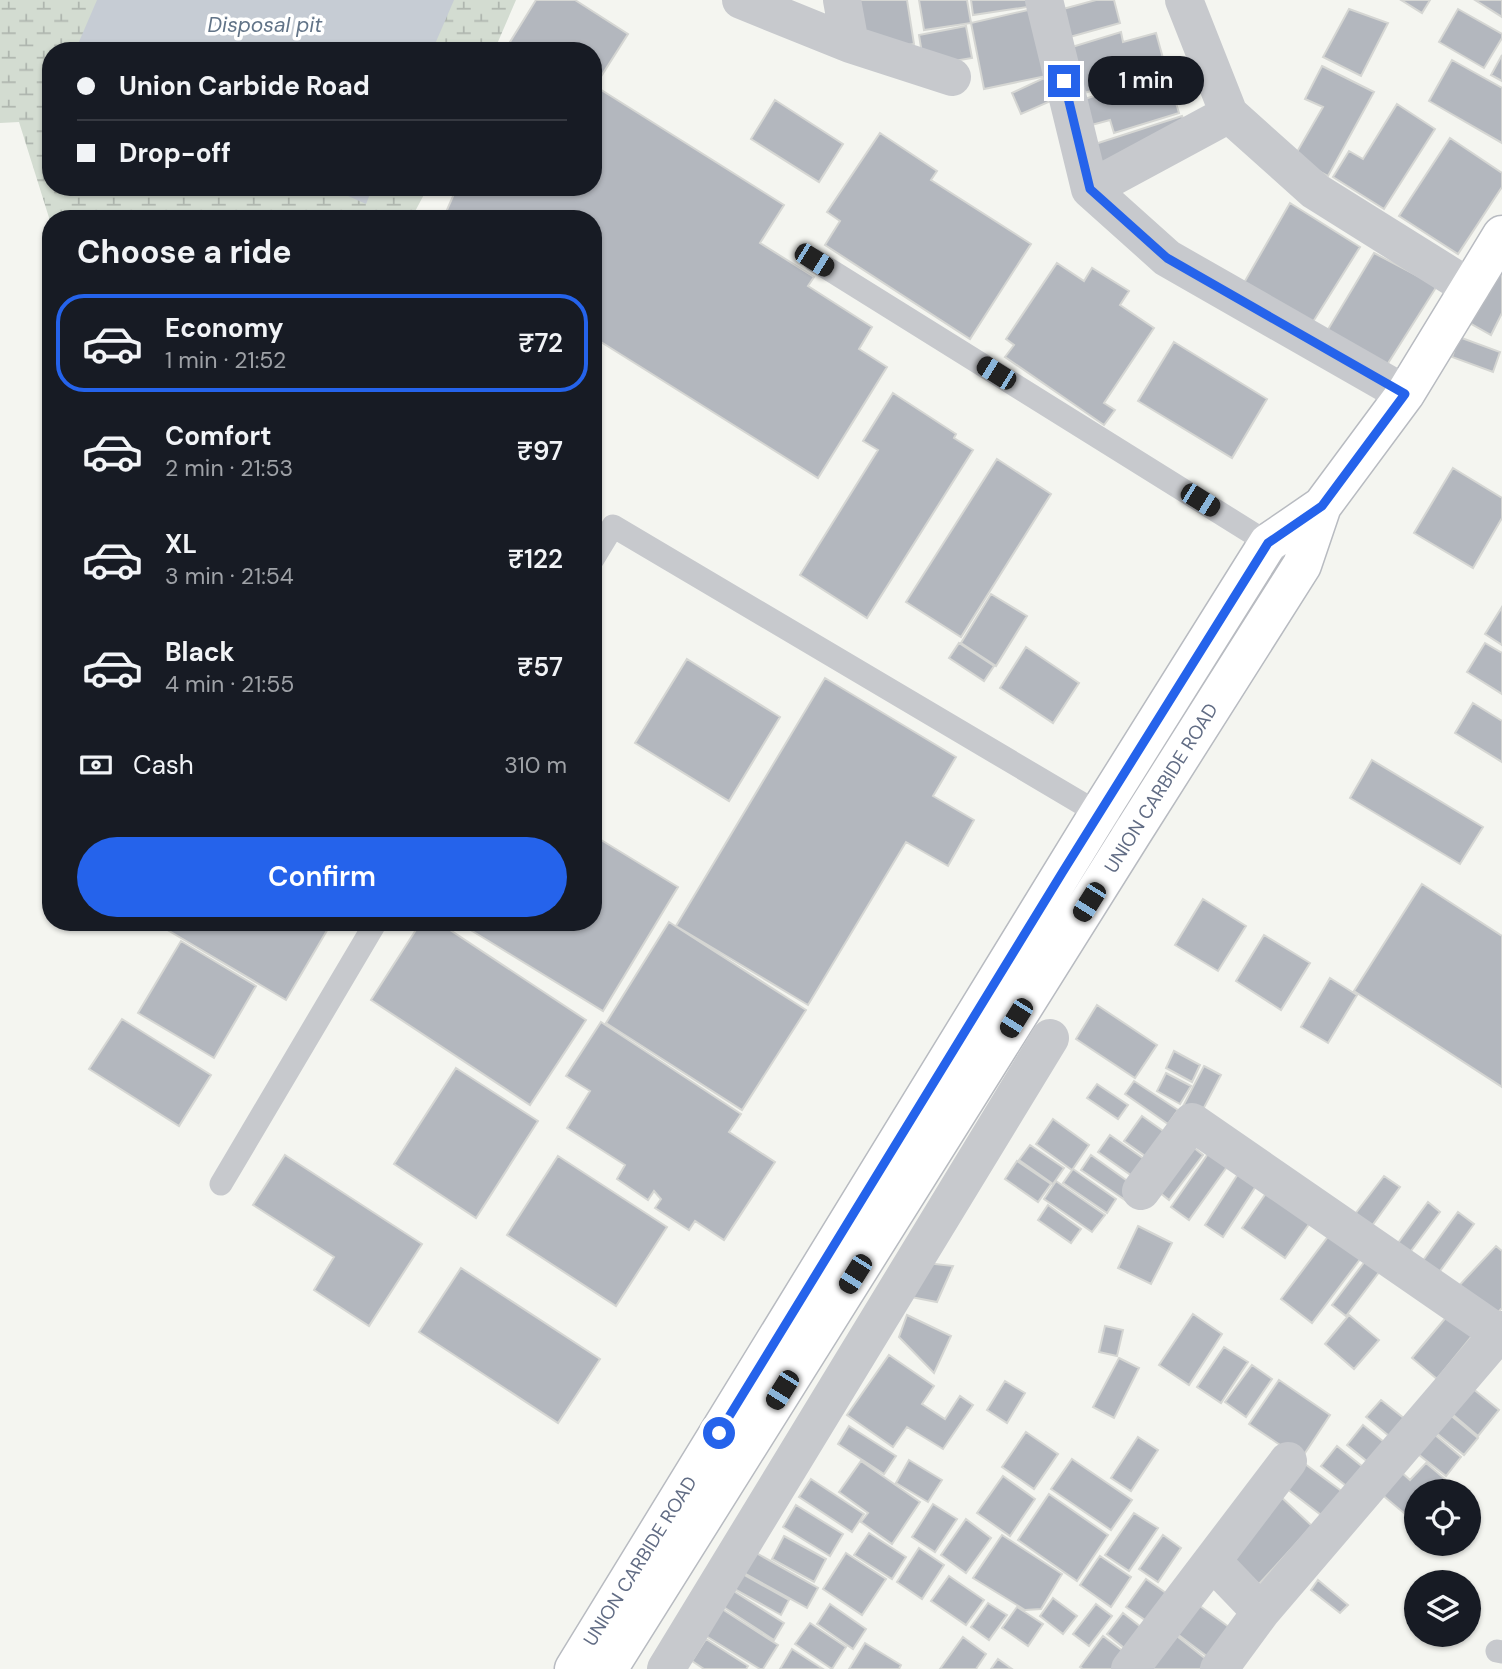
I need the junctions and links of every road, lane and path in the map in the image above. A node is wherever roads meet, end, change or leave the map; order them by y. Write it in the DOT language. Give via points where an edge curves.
graph roads {
  1 [pos="741,0"];
  2 [pos="842,0"];
  3 [pos="1044,0"];
  4 [pos="1184,0"];
  5 [pos="850,44"];
  6 [pos="952,77"];
  7 [pos="1229,114"];
  8 [pos="1090,189"];
  9 [pos="1502,235"];
  10 [pos="814,260"];
  11 [pos="1470,288"];
  12 [pos="1405,394"];
  13 [pos="1322,506"];
  14 [pos="1268,543"];
  15 [pos="602,544"];
  16 [pos="1302,565"];
  17 [pos="1099,813"];
  18 [pos="1133,832"];
  19 [pos="371,931"];
  20 [pos="1050,1038"];
  21 [pos="221,1184"];
  22 [pos="1141,1191"];
  23 [pos="1500,1331"];
  24 [pos="1288,1461"];
  25 [pos="1212,1561"];
  26 [pos="1261,1612"];
  27 [pos="574,1669"];
  28 [pos="607,1669"];
  29 [pos="666,1669"];
  30 [pos="1130,1669"];
  31 [pos="1219,1669"];
  1 -- 5 [label="street"];
  2 -- 5 [label="street"];
  3 -- 8 [label="street"];
  4 -- 7 [label="street"];
  5 -- 6 [label="street"];
  7 -- 8 [label="street"];
  7 -- 11 [label="street" via="1315,191"];
  8 -- 12 [label="street" via="1167,258"];
  9 -- 11 [label="street, UNION CARBIDE ROAD"];
  10 -- 14 [label="lane"];
  11 -- 12 [label="street, UNION CARBIDE ROAD"];
  12 -- 13 [label="street, UNION CARBIDE ROAD"];
  13 -- 14 [label="street, UNION CARBIDE ROAD"];
  13 -- 16 [label="street, UNION CARBIDE ROAD"];
  14 -- 16 [label="lane"];
  14 -- 17 [label="street, UNION CARBIDE ROAD"];
  15 -- 17 [label="lane" via="613,526"];
  16 -- 18 [label="street, UNION CARBIDE ROAD"];
  17 -- 18 [label="lane"];
  17 -- 27 [label="street, UNION CARBIDE ROAD"];
  18 -- 28 [label="street, UNION CARBIDE ROAD"];
  19 -- 21 [label="lane"];
  20 -- 29 [label="street"];
  22 -- 23 [label="street" via="1192,1122"];
  23 -- 26 [label="street"];
  24 -- 25 [label="street"];
  25 -- 26 [label="street"];
  25 -- 30 [label="street"];
  26 -- 31 [label="street"];
}
